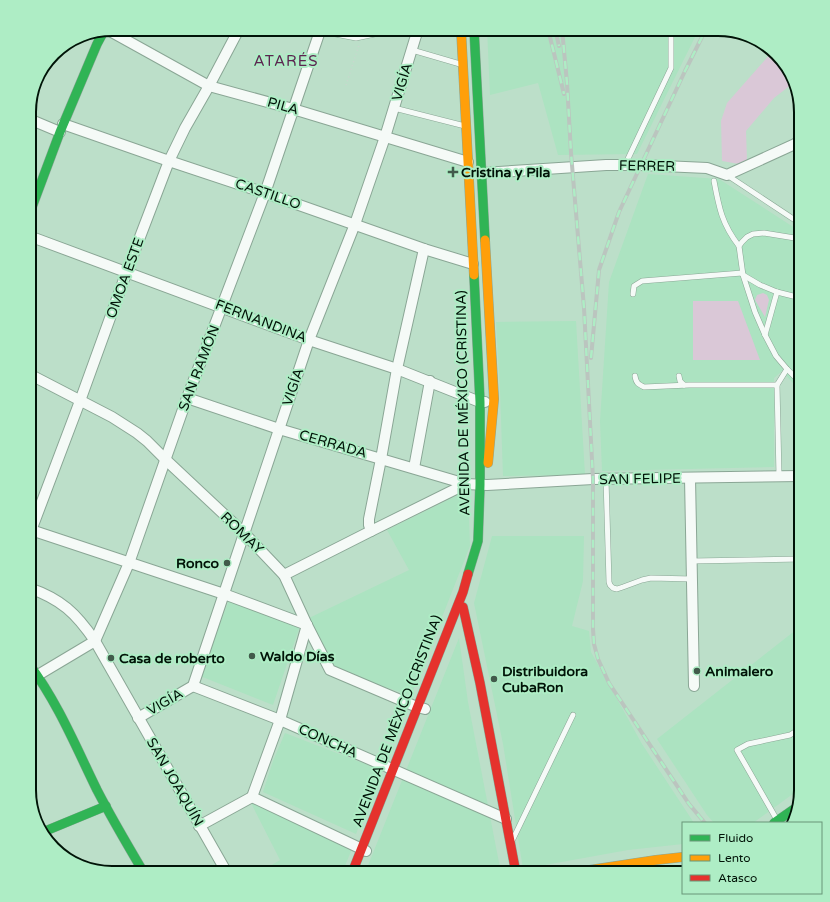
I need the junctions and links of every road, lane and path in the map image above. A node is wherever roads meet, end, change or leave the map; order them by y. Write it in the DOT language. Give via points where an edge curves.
graph roads {
  1 [pos="119,36"];
  2 [pos="235,36"];
  3 [pos="315,36"];
  4 [pos="346,36"];
  5 [pos="362,36"];
  6 [pos="415,36"];
  7 [pos="461,36"];
  8 [pos="474,36"];
  9 [pos="101,37"];
  10 [pos="671,37"];
  11 [pos="412,50"];
  12 [pos="463,65"];
  13 [pos="346,85"];
  14 [pos="209,86"];
  15 [pos="394,108"];
  16 [pos="293,109"];
  17 [pos="36,121"];
  18 [pos="466,126"];
  19 [pos="61,128"];
  20 [pos="385,137"];
  21 [pos="794,144"];
  22 [pos="790,146"];
  23 [pos="794,147"];
  24 [pos="169,161"];
  25 [pos="468,162"];
  26 [pos="625,165"];
  27 [pos="483,173"];
  28 [pos="727,175"];
  29 [pos="714,181"];
  30 [pos="265,193"];
  31 [pos="36,196"];
  32 [pos="794,219"];
  33 [pos="355,224"];
  34 [pos="36,238"];
  35 [pos="794,238"];
  36 [pos="739,246"];
  37 [pos="424,248"];
  38 [pos="473,264"];
  39 [pos="127,271"];
  40 [pos="742,274"];
  41 [pos="777,292"];
  42 [pos="633,294"];
  43 [pos="794,296"];
  44 [pos="222,307"];
  45 [pos="765,335"];
  46 [pos="309,340"];
  47 [pos="397,369"];
  48 [pos="787,369"];
  49 [pos="635,376"];
  50 [pos="679,376"];
  51 [pos="794,376"];
  52 [pos="36,378"];
  53 [pos="430,381"];
  54 [pos="684,385"];
  55 [pos="776,385"];
  56 [pos="187,398"];
  57 [pos="80,401"];
  58 [pos="480,402"];
  59 [pos="494,403"];
  60 [pos="279,429"];
  61 [pos="381,459"];
  62 [pos="166,460"];
  63 [pos="414,468"];
  64 [pos="779,476"];
  65 [pos="794,476"];
  66 [pos="690,478"];
  67 [pos="606,479"];
  68 [pos="466,484"];
  69 [pos="483,485"];
  70 [pos="36,517"];
  71 [pos="371,531"];
  72 [pos="245,534"];
  73 [pos="36,535"];
  74 [pos="794,559"];
  75 [pos="692,561"];
  76 [pos="129,563"];
  77 [pos="284,575"];
  78 [pos="692,579"];
  79 [pos="36,590"];
  80 [pos="463,592"];
  81 [pos="224,594"];
  82 [pos="463,607"];
  83 [pos="307,625"];
  84 [pos="95,641"];
  85 [pos="36,673"];
  86 [pos="38,675"];
  87 [pos="193,686"];
  88 [pos="694,686"];
  89 [pos="421,708"];
  90 [pos="573,715"];
  91 [pos="138,718"];
  92 [pos="280,720"];
  93 [pos="794,732"];
  94 [pos="397,771"];
  95 [pos="252,797"];
  96 [pos="106,806"];
  97 [pos="790,812"];
  98 [pos="506,819"];
  99 [pos="776,822"];
  100 [pos="199,826"];
  101 [pos="48,830"];
  102 [pos="511,844"];
  103 [pos="365,850"];
  104 [pos="682,858"];
  105 [pos="140,866"];
  106 [pos="223,866"];
  107 [pos="356,866"];
  108 [pos="362,866"];
  109 [pos="515,866"];
  110 [pos="616,866"];
  1 -- 14 [label="street, PILA"];
  2 -- 14 [label="street, OMOA ESTE"];
  3 -- 16 [label="street, SAN RAMÓN"];
  4 -- 5 [label="lane, SAN RAMÓN"];
  5 -- 13 [label="path"];
  6 -- 11 [label="street, VIGÍA"];
  7 -- 12 [label="main road, AVENIDA DE MÉXICO (CRISTINA)"];
  8 -- 27 [label="main road, AVENIDA DE MÉXICO (CRISTINA)"];
  9 -- 19 [label="main road"];
  10 -- 26 [label="lane" via="671,68"];
  11 -- 12 [label="lane"];
  11 -- 15 [label="street, VIGÍA"];
  12 -- 18 [label="main road, AVENIDA DE MÉXICO (CRISTINA)"];
  14 -- 16 [label="street, PILA"];
  14 -- 24 [label="street, OMOA ESTE"];
  15 -- 18 [label="lane"];
  15 -- 20 [label="street, VIGÍA"];
  16 -- 20 [label="street, PILA"];
  16 -- 30 [label="street, SAN RAMÓN"];
  17 -- 19 [label="street, CASTILLO"];
  18 -- 25 [label="main road, AVENIDA DE MÉXICO (CRISTINA)"];
  19 -- 24 [label="street, CASTILLO"];
  19 -- 31 [label="main road"];
  20 -- 25 [label="street, PILA"];
  20 -- 33 [label="street, VIGÍA"];
  21 -- 22 [label="street"];
  22 -- 23 [label="lane"];
  22 -- 28 [label="street"];
  24 -- 30 [label="street, CASTILLO"];
  24 -- 39 [label="street, OMOA ESTE"];
  25 -- 38 [label="main road, AVENIDA DE MÉXICO (CRISTINA)"];
  26 -- 27 [label="street, FERRER"];
  26 -- 28 [label="street, FERRER" via="707,168"];
  27 -- 59 [label="main road, AVENIDA DE MÉXICO (CRISTINA)"];
  28 -- 32 [label="lane"];
  29 -- 36 [label="lane" via="722,218"];
  30 -- 33 [label="street, CASTILLO"];
  30 -- 44 [label="street, SAN RAMÓN"];
  33 -- 37 [label="street, CASTILLO"];
  33 -- 46 [label="street, VIGÍA"];
  34 -- 39 [label="street, FERNANDINA"];
  35 -- 36 [label="lane" via="764,233 753,234 746,237"];
  36 -- 40 [label="lane"];
  37 -- 38 [label="street, CASTILLO"];
  37 -- 47 [label="street"];
  38 -- 58 [label="main road, AVENIDA DE MÉXICO (CRISTINA)"];
  39 -- 44 [label="street, FERNANDINA"];
  39 -- 57 [label="street, OMOA ESTE"];
  40 -- 41 [label="lane"];
  40 -- 42 [label="lane" via="642,281 634,286"];
  40 -- 45 [label="lane"];
  41 -- 43 [label="lane"];
  41 -- 45 [label="lane"];
  44 -- 46 [label="street, FERNANDINA"];
  44 -- 56 [label="street, SAN RAMÓN"];
  45 -- 48 [label="lane" via="776,356"];
  46 -- 47 [label="street, FERNANDINA"];
  46 -- 60 [label="street, VIGÍA"];
  47 -- 53 [label="street, FERNANDINA"];
  47 -- 61 [label="street"];
  48 -- 51 [label="lane"];
  48 -- 55 [label="lane"];
  49 -- 54 [label="lane" via="637,384 644,387"];
  50 -- 54 [label="lane"];
  52 -- 57 [label="street, ROMAY"];
  53 -- 58 [label="street, FERNANDINA"];
  53 -- 63 [label="street"];
  54 -- 55 [label="lane"];
  55 -- 64 [label="lane"];
  56 -- 60 [label="street, CERRADA"];
  56 -- 62 [label="street, SAN RAMÓN"];
  57 -- 62 [label="street, ROMAY" via="127,426"];
  57 -- 70 [label="street, OMOA ESTE"];
  58 -- 59 [label="street, FERNANDINA"];
  58 -- 69 [label="main road, AVENIDA DE MÉXICO (CRISTINA)"];
  59 -- 69 [label="main road, AVENIDA DE MÉXICO (CRISTINA)"];
  60 -- 61 [label="street, CERRADA"];
  60 -- 72 [label="street, VIGÍA"];
  61 -- 63 [label="street, CERRADA"];
  61 -- 71 [label="street" via="369,519"];
  62 -- 72 [label="street, ROMAY"];
  62 -- 76 [label="street, SAN RAMÓN"];
  63 -- 68 [label="street, CERRADA"];
  64 -- 65 [label="street, SAN FELIPE"];
  64 -- 66 [label="street, SAN FELIPE"];
  66 -- 67 [label="street, SAN FELIPE"];
  66 -- 75 [label="street"];
  67 -- 69 [label="street, SAN FELIPE"];
  67 -- 78 [label="lane" via="610,585 617,589 651,578"];
  68 -- 69 [label="street, CERRADA"];
  68 -- 71 [label="street"];
  69 -- 80 [label="main road, AVENIDA DE MÉXICO (CRISTINA)" via="478,541"];
  69 -- 82 [label="main road, AVENIDA DE MÉXICO (CRISTINA)" via="484,541"];
  71 -- 77 [label="street"];
  72 -- 77 [label="street, ROMAY"];
  72 -- 81 [label="street, VIGÍA"];
  73 -- 76 [label="street"];
  74 -- 75 [label="lane"];
  75 -- 78 [label="street"];
  76 -- 81 [label="street"];
  76 -- 84 [label="street, SAN RAMÓN"];
  77 -- 83 [label="street, ROMAY"];
  78 -- 88 [label="street"];
  79 -- 84 [label="street, SAN JOAQUÍN" via="67,608"];
  80 -- 82 [label="main road"];
  80 -- 89 [label="main road, AVENIDA DE MÉXICO (CRISTINA)"];
  81 -- 83 [label="street"];
  81 -- 87 [label="street, VIGÍA"];
  82 -- 89 [label="main road, AVENIDA DE MÉXICO (CRISTINA)"];
  82 -- 98 [label="main road"];
  83 -- 89 [label="street, ROMAY" via="330,670"];
  83 -- 92 [label="street"];
  84 -- 86 [label="street"];
  84 -- 91 [label="street, SAN JOAQUÍN"];
  85 -- 86 [label="main road"];
  86 -- 96 [label="main road" via="67,725"];
  87 -- 91 [label="street, VIGÍA"];
  87 -- 92 [label="street, CONCHA"];
  89 -- 94 [label="main road, AVENIDA DE MÉXICO (CRISTINA)"];
  90 -- 102 [label="lane"];
  91 -- 100 [label="street, SAN JOAQUÍN"];
  92 -- 94 [label="street, CONCHA"];
  92 -- 95 [label="street"];
  93 -- 99 [label="lane" via="748,744 737,750"];
  94 -- 98 [label="street, CONCHA"];
  94 -- 103 [label="main road, AVENIDA DE MÉXICO (CRISTINA)"];
  95 -- 100 [label="street"];
  95 -- 103 [label="street"];
  96 -- 101 [label="main road"];
  96 -- 105 [label="main road"];
  97 -- 99 [label="main road"];
  98 -- 102 [label="main road"];
  100 -- 106 [label="street, SAN JOAQUÍN"];
  102 -- 109 [label="main road"];
  103 -- 107 [label="main road, AVENIDA DE MÉXICO (CRISTINA)"];
  103 -- 108 [label="main road, AVENIDA DE MÉXICO (CRISTINA)"];
  104 -- 110 [label="main road"];
}
